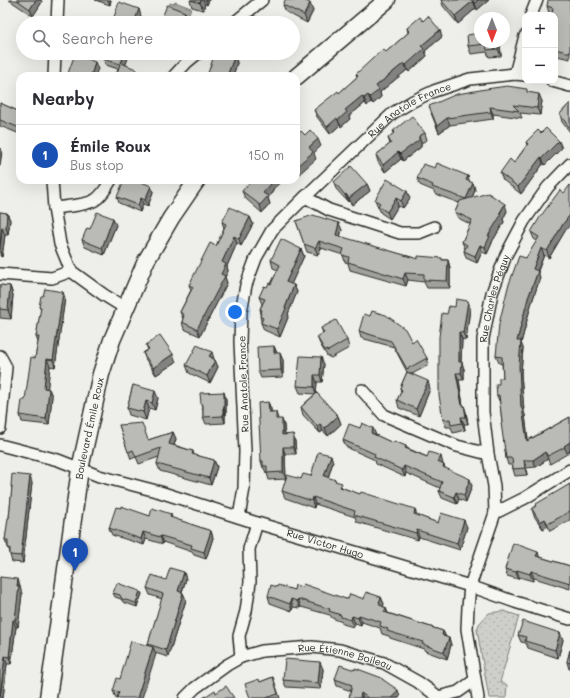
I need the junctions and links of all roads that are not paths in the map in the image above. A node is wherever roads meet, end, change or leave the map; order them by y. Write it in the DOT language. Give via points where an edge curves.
graph roads {
  1 [pos="58,0"];
  2 [pos="262,0"];
  3 [pos="387,0"];
  4 [pos="536,0"];
  5 [pos="532,12"];
  6 [pos="57,16"];
  7 [pos="243,16"];
  8 [pos="523,48"];
  9 [pos="55,60"];
  10 [pos="189,60"];
  11 [pos="54,72"];
  12 [pos="178,72"];
  13 [pos="300,74"];
  14 [pos="520,75"];
  15 [pos="558,83"];
  16 [pos="570,86"];
  17 [pos="570,164"];
  18 [pos="52,184"];
  19 [pos="108,184"];
  20 [pos="194,184"];
  21 [pos="304,197"];
  22 [pos="54,208"];
  23 [pos="434,227"];
  24 [pos="71,271"];
  25 [pos="0,274"];
  26 [pos="125,308"];
  27 [pos="0,356"];
  28 [pos="362,390"];
  29 [pos="0,428"];
  30 [pos="0,445"];
  31 [pos="488,454"];
  32 [pos="80,469"];
  33 [pos="570,470"];
  34 [pos="495,513"];
  35 [pos="238,517"];
  36 [pos="257,523"];
  37 [pos="470,586"];
  38 [pos="570,619"];
  39 [pos="241,657"];
  40 [pos="475,680"];
  41 [pos="439,697"];
  42 [pos="48,698"];
  43 [pos="185,698"];
  44 [pos="478,698"];
  1 -- 6 [label="street"];
  2 -- 7 [label="street"];
  3 -- 13 [label="main road"];
  4 -- 5 [label="street"];
  8 -- 14 [label="street, Rue Anatole France"];
  9 -- 11 [label="street"];
  10 -- 12 [label="street"];
  14 -- 21 [label="street, Rue Anatole France" via="470,79 434,92 393,113"];
  15 -- 16 [label="street"];
  17 -- 31 [label="street, Rue Charles Péguy" via="548,187 524,221 506,255 492,293 483,340 483,412"];
  18 -- 22 [label="street"];
  19 -- 22 [label="street" via="95,200 80,205"];
  20 -- 26 [label="main road, Boulevard Émile Roux" via="146,262"];
  21 -- 23 [label="street" via="329,210 400,233 419,233"];
  21 -- 35 [label="street, Rue Anatole France" via="272,230 256,258 246,285 241,312 240,342 245,451 244,488"];
  22 -- 24 [label="street" via="60,244"];
  24 -- 25 [label="street" via="52,278"];
  24 -- 26 [label="street"];
  26 -- 32 [label="main road, Boulevard Émile Roux" via="101,374"];
  27 -- 29 [label="street" via="6,367"];
  28 -- 31 [label="street" via="384,415 456,446"];
  30 -- 32 [label="street, Rue Victor Hugo" via="58,460"];
  31 -- 34 [label="street, Rue Charles Péguy" via="494,486"];
  32 -- 35 [label="street, Rue Victor Hugo"];
  32 -- 42 [label="main road, Boulevard Émile Roux"];
  33 -- 34 [label="street"];
  34 -- 37 [label="street"];
  35 -- 36 [label="street, Rue Victor Hugo"];
  36 -- 37 [label="street, Rue Victor Hugo"];
  36 -- 39 [label="street" via="250,549 250,582 246,611 239,636"];
  37 -- 38 [label="street, Rue Victor Hugo"];
  37 -- 40 [label="street" via="467,629"];
  39 -- 41 [label="street, Rue Étienne Boileau" via="262,651 312,647 340,650 384,663"];
  39 -- 43 [label="street, Rue Étienne Boileau" via="195,688"];
  40 -- 41 [label="street" via="458,692"];
  40 -- 44 [label="street"];
}
